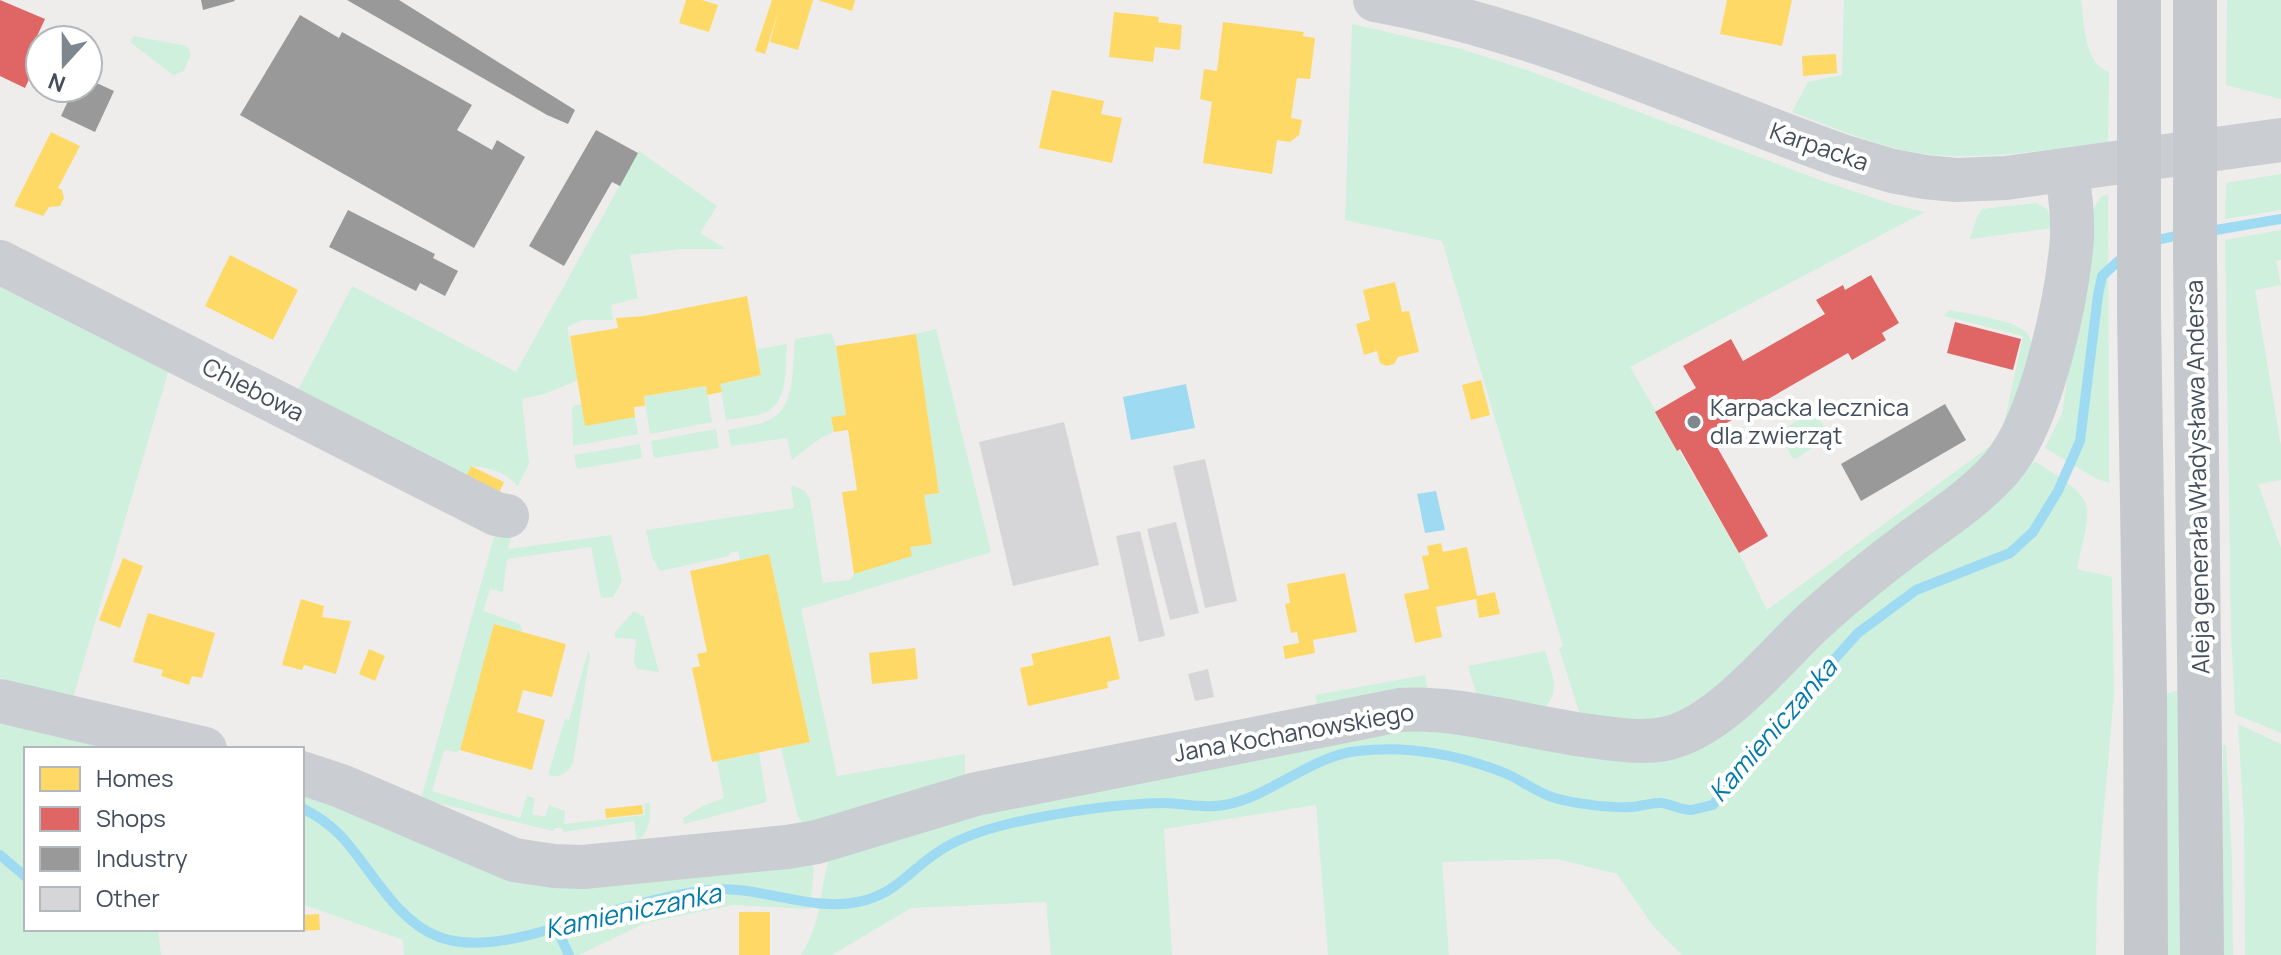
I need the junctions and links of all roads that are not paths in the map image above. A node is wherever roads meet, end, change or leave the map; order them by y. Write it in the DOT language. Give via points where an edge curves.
graph roads {
  1 [pos="1375,0"];
  2 [pos="2139,0"];
  3 [pos="2195,0"];
  4 [pos="1468,10"];
  5 [pos="2281,140"];
  6 [pos="2067,171"];
  7 [pos="0,262"];
  8 [pos="507,516"];
  9 [pos="0,701"];
  10 [pos="196,747"];
  11 [pos="304,774"];
  12 [pos="2146,955"];
  13 [pos="2202,955"];
  1 -- 4 [label="street, Karpacka"];
  2 -- 12 [label="main road, bridge"];
  3 -- 13 [label="main road, Aleja generała Władysława Andersa, bridge"];
  4 -- 6 [label="street, Karpacka" via="1529,40 1892,171 1956,180"];
  5 -- 6 [label="street, Karpacka"];
  6 -- 11 [label="street, Jana Kochanowskiego" via="2072,237 2064,292 2045,376 2020,441 1982,488 1872,571 1724,709 1679,735 1627,741 1442,711 1400,710 976,794 817,842 583,867 514,860"];
  7 -- 8 [label="street, Chlebowa"];
  9 -- 10 [label="street"];
}
